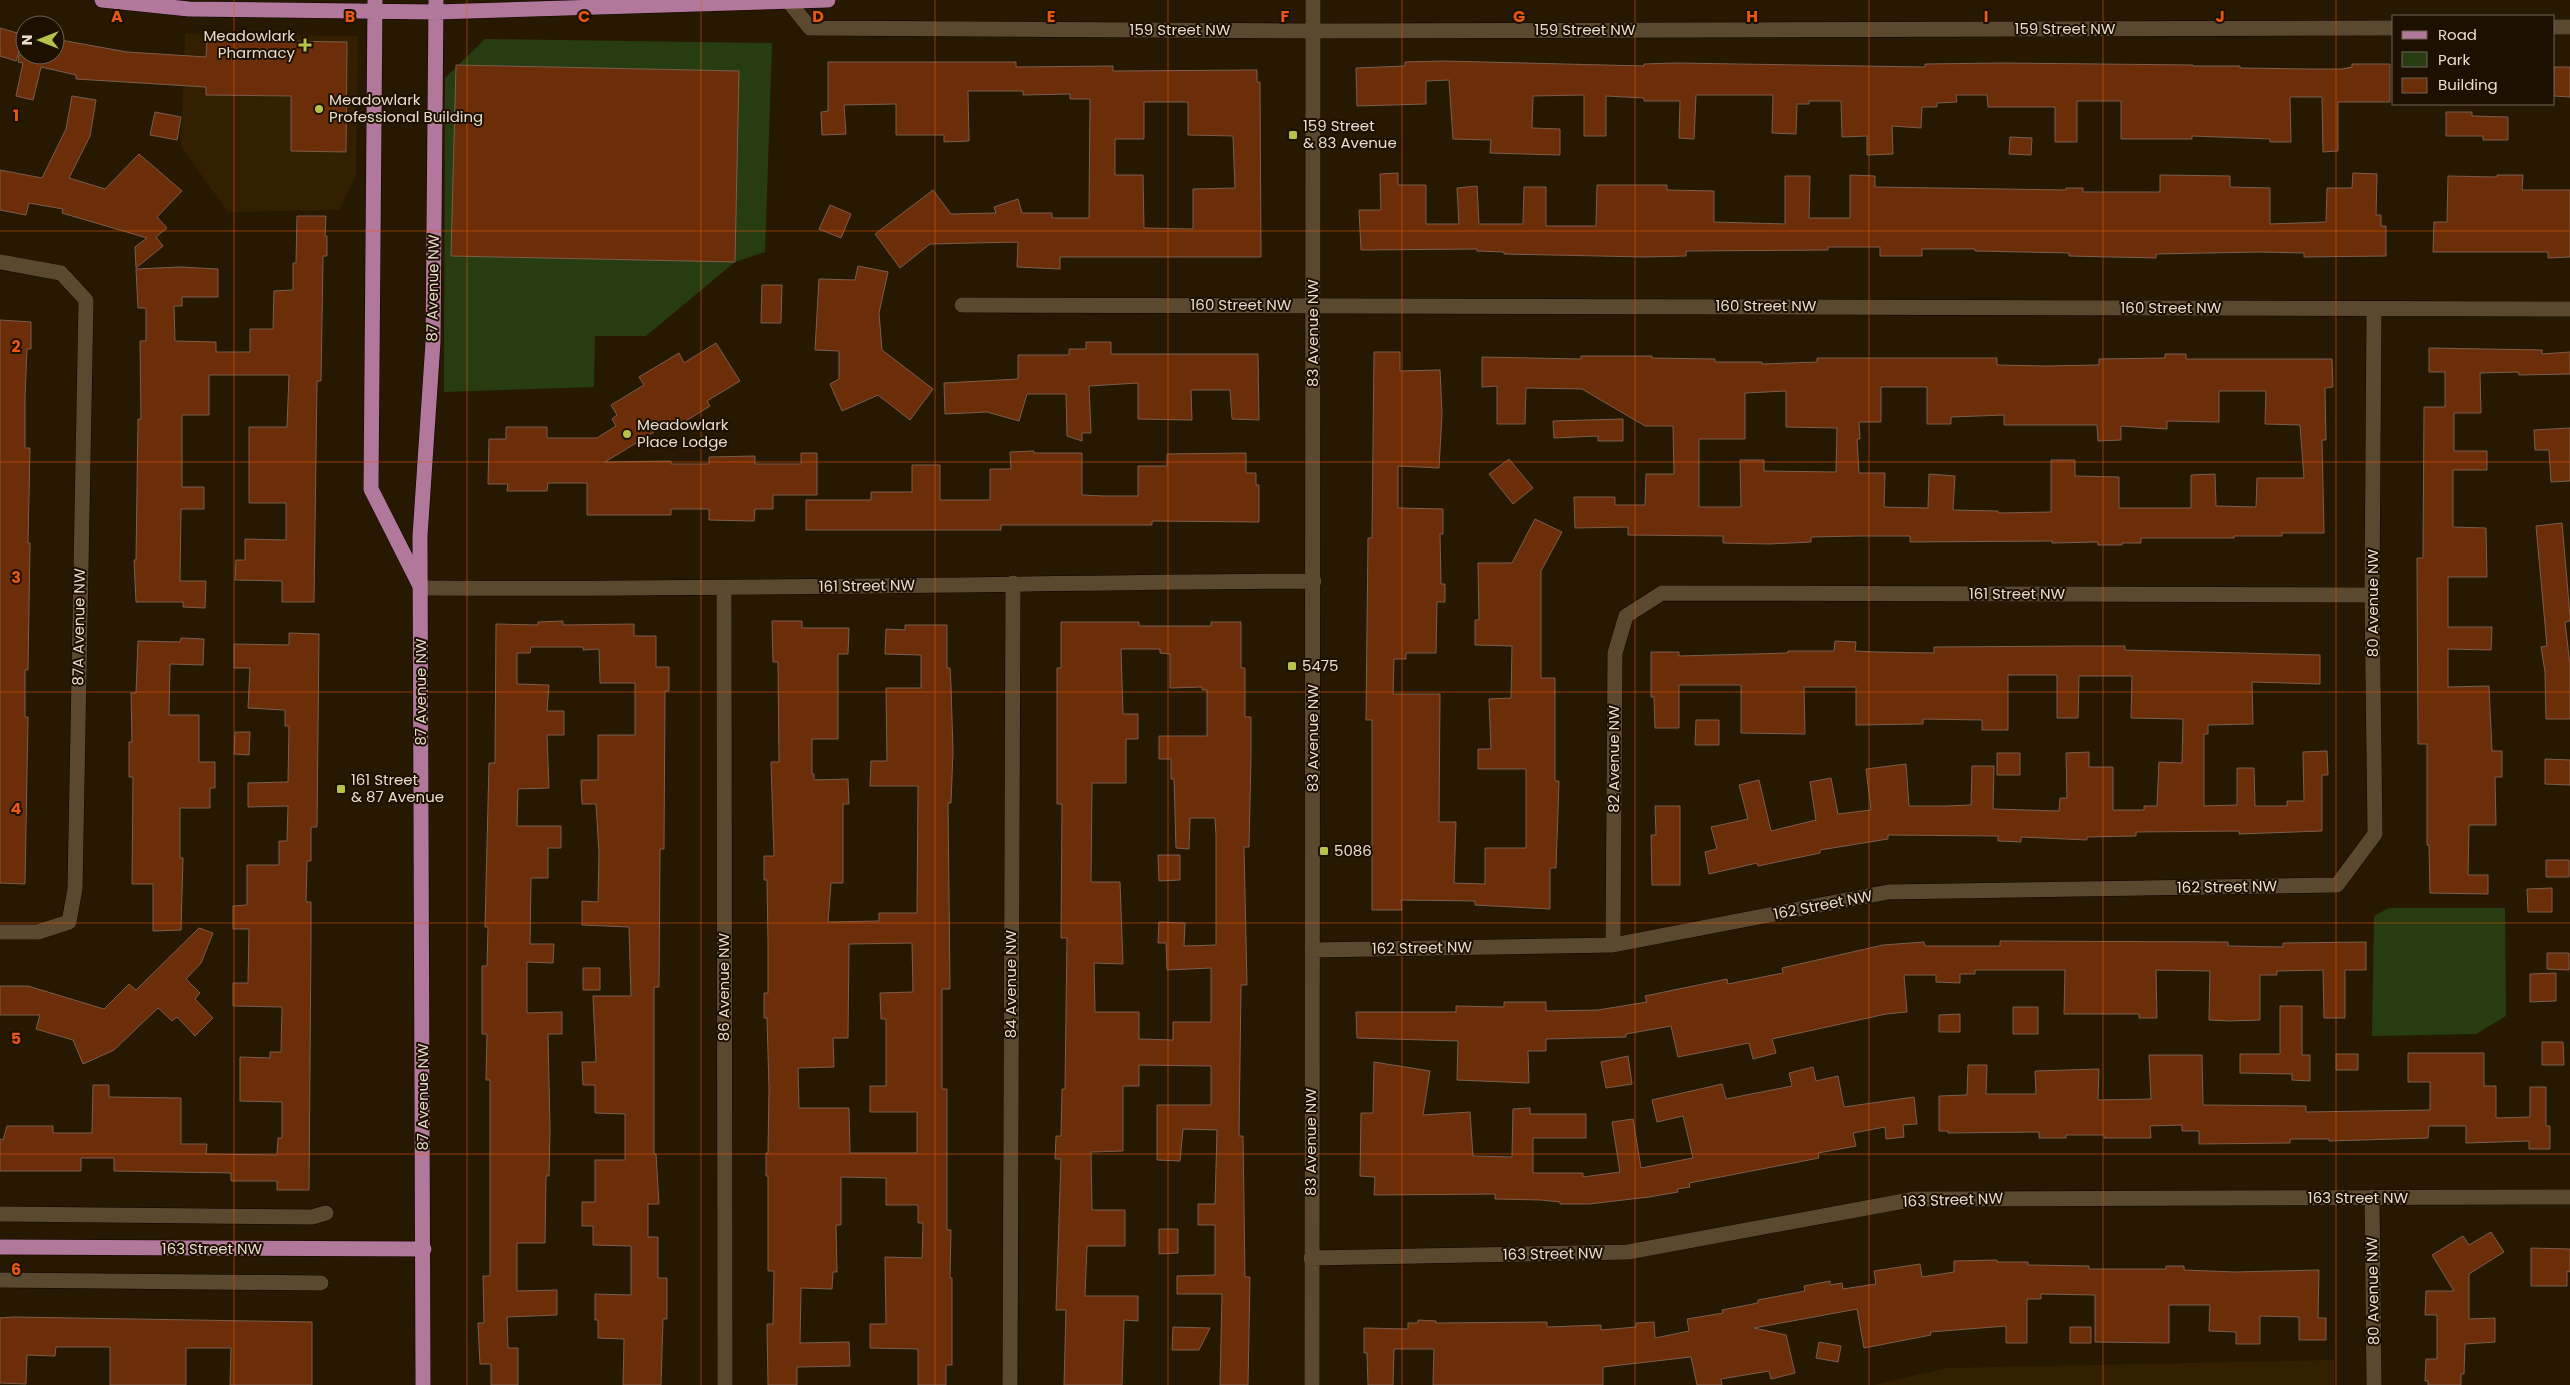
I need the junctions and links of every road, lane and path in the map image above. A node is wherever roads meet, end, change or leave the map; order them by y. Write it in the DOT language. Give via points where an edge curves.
graph roads {
  1 [pos="102,0"];
  2 [pos="424,0"];
  3 [pos="828,0"];
  4 [pos="1312,0"];
  5 [pos="789,2"];
  6 [pos="374,6"];
  7 [pos="436,6"];
  8 [pos="2555,27"];
  9 [pos="2570,27"];
  10 [pos="2392,28"];
  11 [pos="1312,31"];
  12 [pos="0,262"];
  13 [pos="1313,304"];
  14 [pos="962,305"];
  15 [pos="2374,309"];
  16 [pos="2570,309"];
  17 [pos="1314,581"];
  18 [pos="1013,583"];
  19 [pos="420,588"];
  20 [pos="724,589"];
  21 [pos="1662,593"];
  22 [pos="2372,595"];
  23 [pos="2337,885"];
  24 [pos="0,932"];
  25 [pos="1613,945"];
  26 [pos="1312,950"];
  27 [pos="2570,1197"];
  28 [pos="2372,1198"];
  29 [pos="326,1213"];
  30 [pos="0,1214"];
  31 [pos="0,1247"];
  32 [pos="424,1249"];
  33 [pos="1311,1258"];
  34 [pos="0,1280"];
  35 [pos="321,1283"];
  36 [pos="423,1385"];
  37 [pos="725,1385"];
  38 [pos="1010,1385"];
  39 [pos="1312,1385"];
  40 [pos="2374,1385"];
  1 -- 6 [label="main road" via="190,9"];
  2 -- 7 [label="main road"];
  3 -- 5 [label="main road"];
  4 -- 11 [label="street, 83 Avenue NW"];
  5 -- 7 [label="main road"];
  5 -- 11 [label="street, 159 Street NW" via="810,28"];
  6 -- 7 [label="main road"];
  6 -- 19 [label="main road" via="371,488"];
  7 -- 19 [label="main road, 87 Avenue NW" via="433,342 420,536"];
  8 -- 9 [label="street"];
  10 -- 11 [label="street, 159 Street NW"];
  11 -- 13 [label="street, 83 Avenue NW"];
  12 -- 24 [label="street, 87A Avenue NW" via="60,273 86,300 75,889 69,922 38,932"];
  13 -- 14 [label="street, 160 Street NW"];
  13 -- 15 [label="street, 160 Street NW"];
  13 -- 17 [label="street, 83 Avenue NW"];
  15 -- 16 [label="street, 160 Street NW"];
  15 -- 22 [label="street, 80 Avenue NW"];
  17 -- 18 [label="street, 161 Street NW"];
  17 -- 26 [label="street, 83 Avenue NW"];
  18 -- 20 [label="street, 161 Street NW"];
  18 -- 38 [label="street, 84 Avenue NW"];
  19 -- 20 [label="street, 161 Street NW"];
  19 -- 32 [label="main road, 87 Avenue NW"];
  20 -- 37 [label="street, 86 Avenue NW"];
  21 -- 22 [label="street, 161 Street NW"];
  21 -- 25 [label="street, 82 Avenue NW" via="1626,616 1615,653"];
  22 -- 23 [label="street, 80 Avenue NW" via="2375,834"];
  23 -- 25 [label="street, 162 Street NW" via="1888,892"];
  25 -- 26 [label="street, 162 Street NW"];
  26 -- 33 [label="street, 83 Avenue NW"];
  27 -- 28 [label="street, 163 Street NW"];
  28 -- 33 [label="street, 163 Street NW" via="1914,1199 1628,1252"];
  28 -- 40 [label="street, 80 Avenue NW"];
  29 -- 30 [label="street" via="312,1217"];
  31 -- 32 [label="main road, 163 Street NW"];
  32 -- 36 [label="main road, 87 Avenue NW"];
  33 -- 39 [label="street, 83 Avenue NW"];
  34 -- 35 [label="street"];
}
